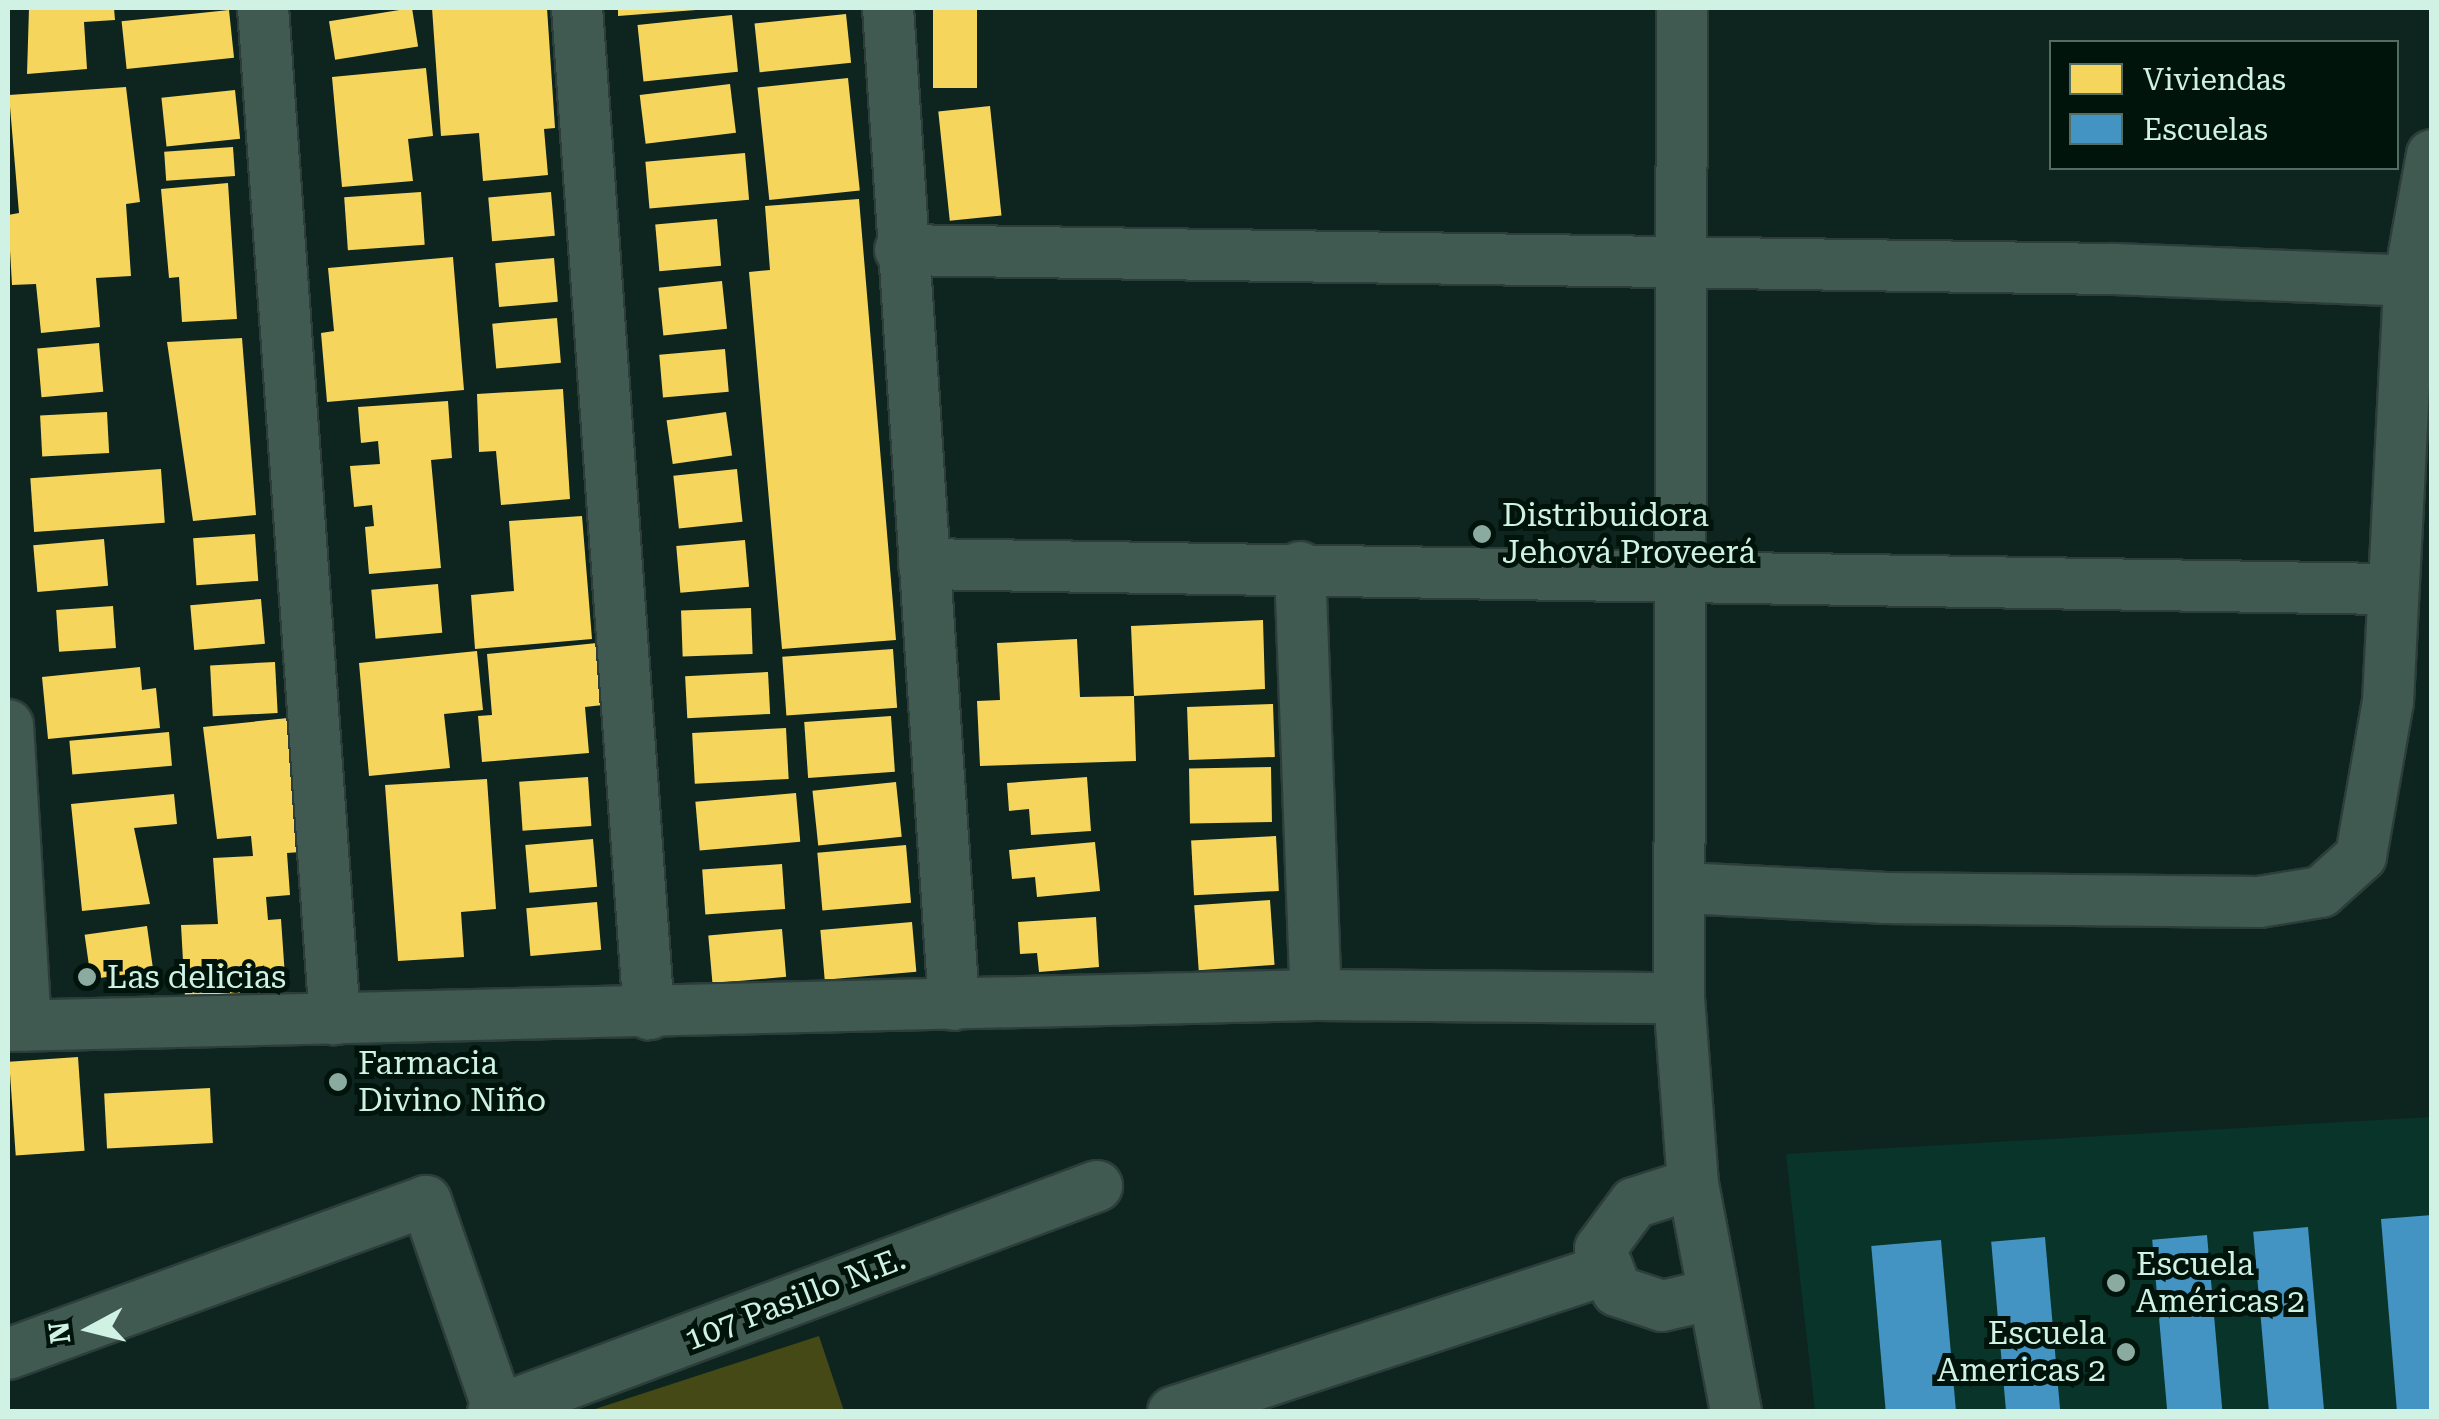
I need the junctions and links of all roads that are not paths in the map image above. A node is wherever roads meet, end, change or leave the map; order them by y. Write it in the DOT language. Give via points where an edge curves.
graph roads {
  1 [pos="262,8"];
  2 [pos="577,8"];
  3 [pos="888,8"];
  4 [pos="1682,8"];
  5 [pos="2432,156"];
  6 [pos="900,250"];
  7 [pos="1682,264"];
  8 [pos="2408,281"];
  9 [pos="924,564"];
  10 [pos="1300,567"];
  11 [pos="1678,580"];
  12 [pos="2389,589"];
  13 [pos="8,724"];
  14 [pos="1682,888"];
  15 [pos="1316,995"];
  16 [pos="1679,998"];
  17 [pos="954,1005"];
  18 [pos="648,1014"];
  19 [pos="335,1020"];
  20 [pos="17,1025"];
  21 [pos="1693,1184"];
  22 [pos="1097,1186"];
  23 [pos="1608,1269"];
  24 [pos="1714,1294"];
  25 [pos="8,1354"];
  26 [pos="497,1411"];
  27 [pos="1174,1412"];
  28 [pos="1736,1412"];
  1 -- 19 [label="street"];
  2 -- 18 [label="street"];
  3 -- 6 [label="street"];
  4 -- 7 [label="street"];
  5 -- 8 [label="street"];
  6 -- 7 [label="street"];
  6 -- 9 [label="street"];
  7 -- 8 [label="street"];
  7 -- 11 [label="street"];
  8 -- 12 [label="street"];
  9 -- 10 [label="street"];
  9 -- 17 [label="street"];
  10 -- 11 [label="street"];
  10 -- 15 [label="street"];
  11 -- 12 [label="street"];
  11 -- 14 [label="street"];
  12 -- 14 [label="street" via="2388,702 2361,856 2321,892 2259,902 2084,903"];
  13 -- 20 [label="street"];
  14 -- 16 [label="street"];
  15 -- 16 [label="street"];
  15 -- 17 [label="street"];
  16 -- 21 [label="street"];
  17 -- 18 [label="street"];
  18 -- 19 [label="street"];
  19 -- 20 [label="street"];
  21 -- 23 [label="street" via="1634,1203 1600,1249"];
  21 -- 24 [label="street"];
  22 -- 26 [label="street, 107 Pasillo N.E."];
  23 -- 24 [label="street" via="1617,1291 1662,1306"];
  23 -- 27 [label="street"];
  24 -- 28 [label="street"];
  25 -- 26 [label="street" via="426,1201"];
}
